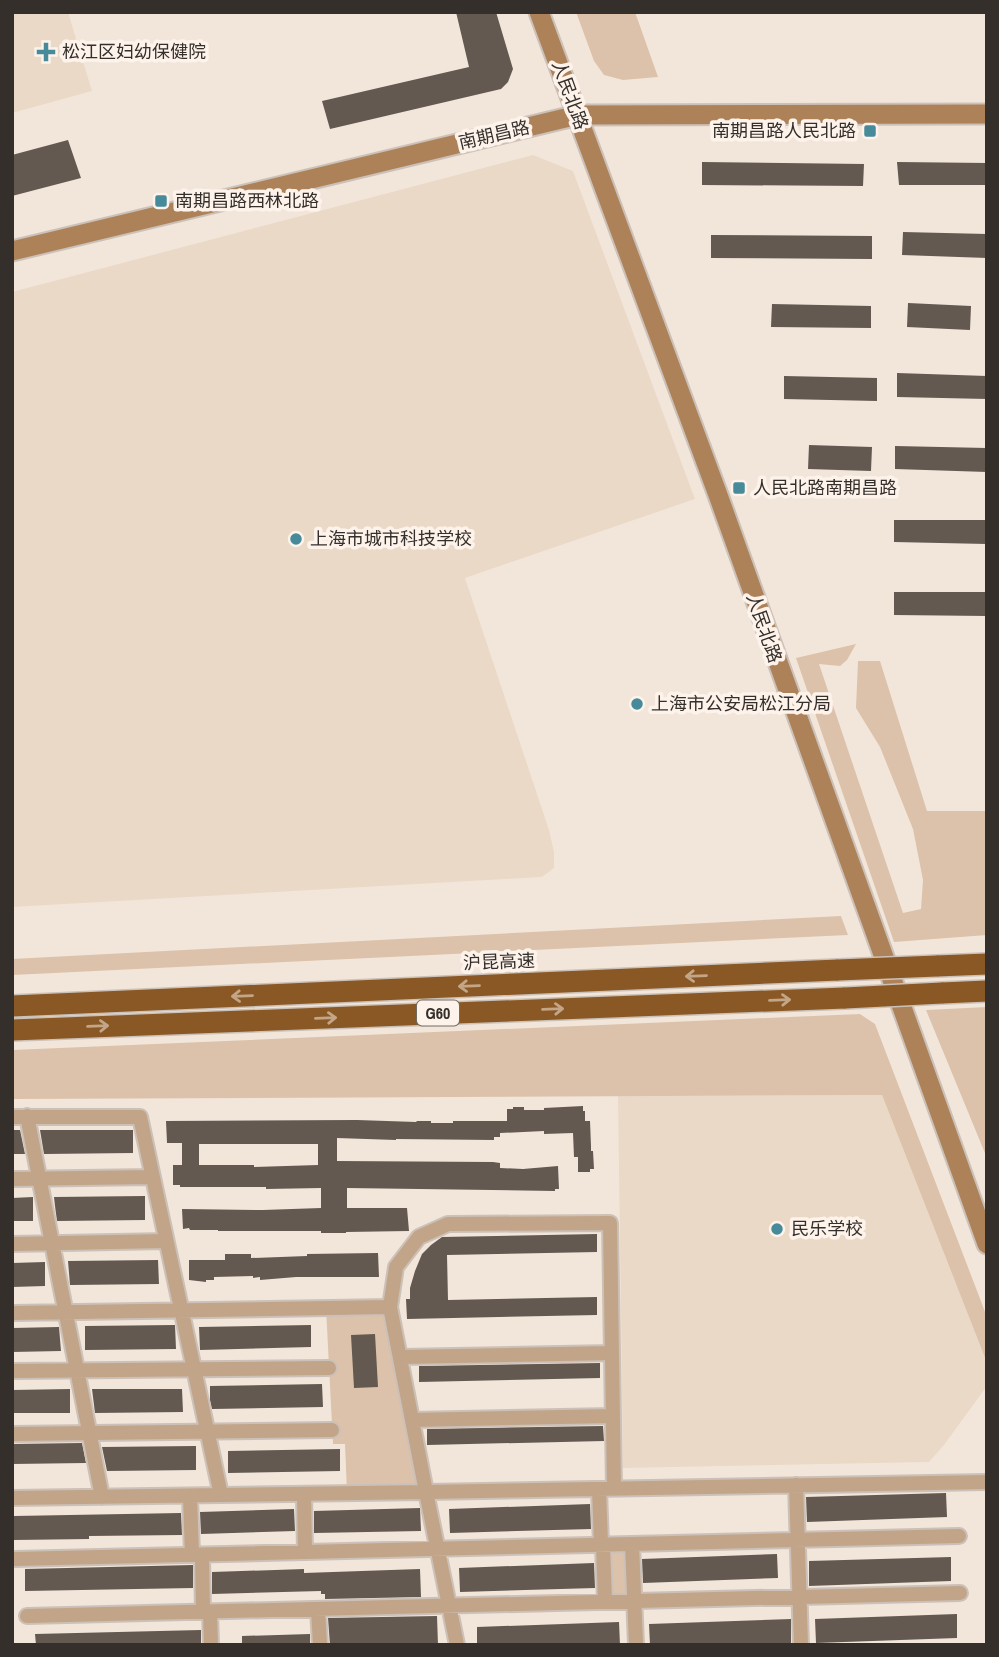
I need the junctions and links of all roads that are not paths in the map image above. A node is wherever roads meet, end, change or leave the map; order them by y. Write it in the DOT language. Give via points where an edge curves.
graph roads {
  1 [pos="539,12"];
  2 [pos="987,114"];
  3 [pos="578,116"];
  4 [pos="12,251"];
  5 [pos="987,964"];
  6 [pos="987,991"];
  7 [pos="19,1005"];
  8 [pos="21,1030"];
  9 [pos="20,1117"];
  10 [pos="152,1177"];
  11 [pos="12,1179"];
  12 [pos="39,1179"];
  13 [pos="166,1241"];
  14 [pos="52,1243"];
  15 [pos="12,1244"];
  16 [pos="987,1244"];
  17 [pos="390,1307"];
  18 [pos="181,1311"];
  19 [pos="12,1313"];
  20 [pos="66,1313"];
  21 [pos="612,1353"];
  22 [pos="400,1357"];
  23 [pos="329,1368"];
  24 [pos="194,1369"];
  25 [pos="77,1370"];
  26 [pos="12,1371"];
  27 [pos="613,1416"];
  28 [pos="412,1420"];
  29 [pos="332,1430"];
  30 [pos="207,1432"];
  31 [pos="89,1433"];
  32 [pos="12,1434"];
  33 [pos="987,1482"];
  34 [pos="796,1485"];
  35 [pos="614,1488"];
  36 [pos="598,1489"];
  37 [pos="426,1492"];
  38 [pos="304,1494"];
  39 [pos="221,1495"];
  40 [pos="190,1496"];
  41 [pos="102,1497"];
  42 [pos="12,1498"];
  43 [pos="959,1536"];
  44 [pos="797,1540"];
  45 [pos="632,1544"];
  46 [pos="602,1545"];
  47 [pos="438,1549"];
  48 [pos="305,1552"];
  49 [pos="197,1555"];
  50 [pos="15,1559"];
  51 [pos="960,1593"];
  52 [pos="799,1597"];
  53 [pos="606,1601"];
  54 [pos="633,1601"];
  55 [pos="449,1605"];
  56 [pos="318,1609"];
  57 [pos="206,1612"];
  58 [pos="27,1616"];
  59 [pos="211,1645"];
  60 [pos="320,1645"];
  61 [pos="457,1645"];
  62 [pos="636,1645"];
  63 [pos="801,1645"];
  1 -- 3 [label="main road, 人民北路"];
  2 -- 3 [label="main road, 南期昌路"];
  3 -- 4 [label="main road, 南期昌路"];
  3 -- 16 [label="main road, 人民北路"];
  5 -- 7 [label="highway, 沪昆高速 / G60, one-way, bridge"];
  8 -- 6 [label="highway, G60, one-way, bridge"];
  9 -- 10 [label="street" via="140,1117"];
  9 -- 12 [label="street"];
  10 -- 12 [label="street"];
  10 -- 13 [label="street"];
  11 -- 12 [label="street"];
  12 -- 14 [label="street"];
  13 -- 14 [label="street"];
  13 -- 18 [label="street"];
  14 -- 15 [label="street"];
  14 -- 20 [label="street"];
  17 -- 18 [label="street"];
  17 -- 21 [label="street" via="396,1267 419,1237 448,1224 610,1223"];
  17 -- 22 [label="street"];
  18 -- 20 [label="street"];
  18 -- 24 [label="street"];
  19 -- 20 [label="street"];
  20 -- 25 [label="street"];
  21 -- 22 [label="street"];
  21 -- 27 [label="street"];
  22 -- 28 [label="street"];
  23 -- 24 [label="street"];
  24 -- 25 [label="street"];
  24 -- 30 [label="street"];
  25 -- 26 [label="street"];
  25 -- 31 [label="street"];
  27 -- 28 [label="street"];
  27 -- 35 [label="street"];
  28 -- 37 [label="street"];
  29 -- 30 [label="street"];
  30 -- 31 [label="street"];
  30 -- 39 [label="street"];
  31 -- 32 [label="street"];
  31 -- 41 [label="street"];
  33 -- 34 [label="street"];
  34 -- 35 [label="street"];
  34 -- 44 [label="street"];
  35 -- 36 [label="street"];
  36 -- 37 [label="street"];
  36 -- 46 [label="street"];
  37 -- 38 [label="street"];
  37 -- 47 [label="street"];
  38 -- 39 [label="street"];
  38 -- 48 [label="street"];
  39 -- 40 [label="street"];
  40 -- 41 [label="street"];
  40 -- 49 [label="street"];
  41 -- 42 [label="street"];
  43 -- 44 [label="street"];
  44 -- 45 [label="street"];
  44 -- 52 [label="street"];
  45 -- 46 [label="street"];
  45 -- 54 [label="street"];
  46 -- 47 [label="street"];
  46 -- 53 [label="street"];
  47 -- 48 [label="street"];
  47 -- 55 [label="street"];
  48 -- 49 [label="street"];
  49 -- 50 [label="street"];
  49 -- 57 [label="street"];
  51 -- 52 [label="street"];
  52 -- 54 [label="street"];
  52 -- 63 [label="street"];
  53 -- 54 [label="street"];
  53 -- 55 [label="street"];
  54 -- 62 [label="street"];
  55 -- 56 [label="street"];
  55 -- 61 [label="street"];
  56 -- 57 [label="street"];
  56 -- 60 [label="street"];
  57 -- 58 [label="street"];
  57 -- 59 [label="street"];
}
